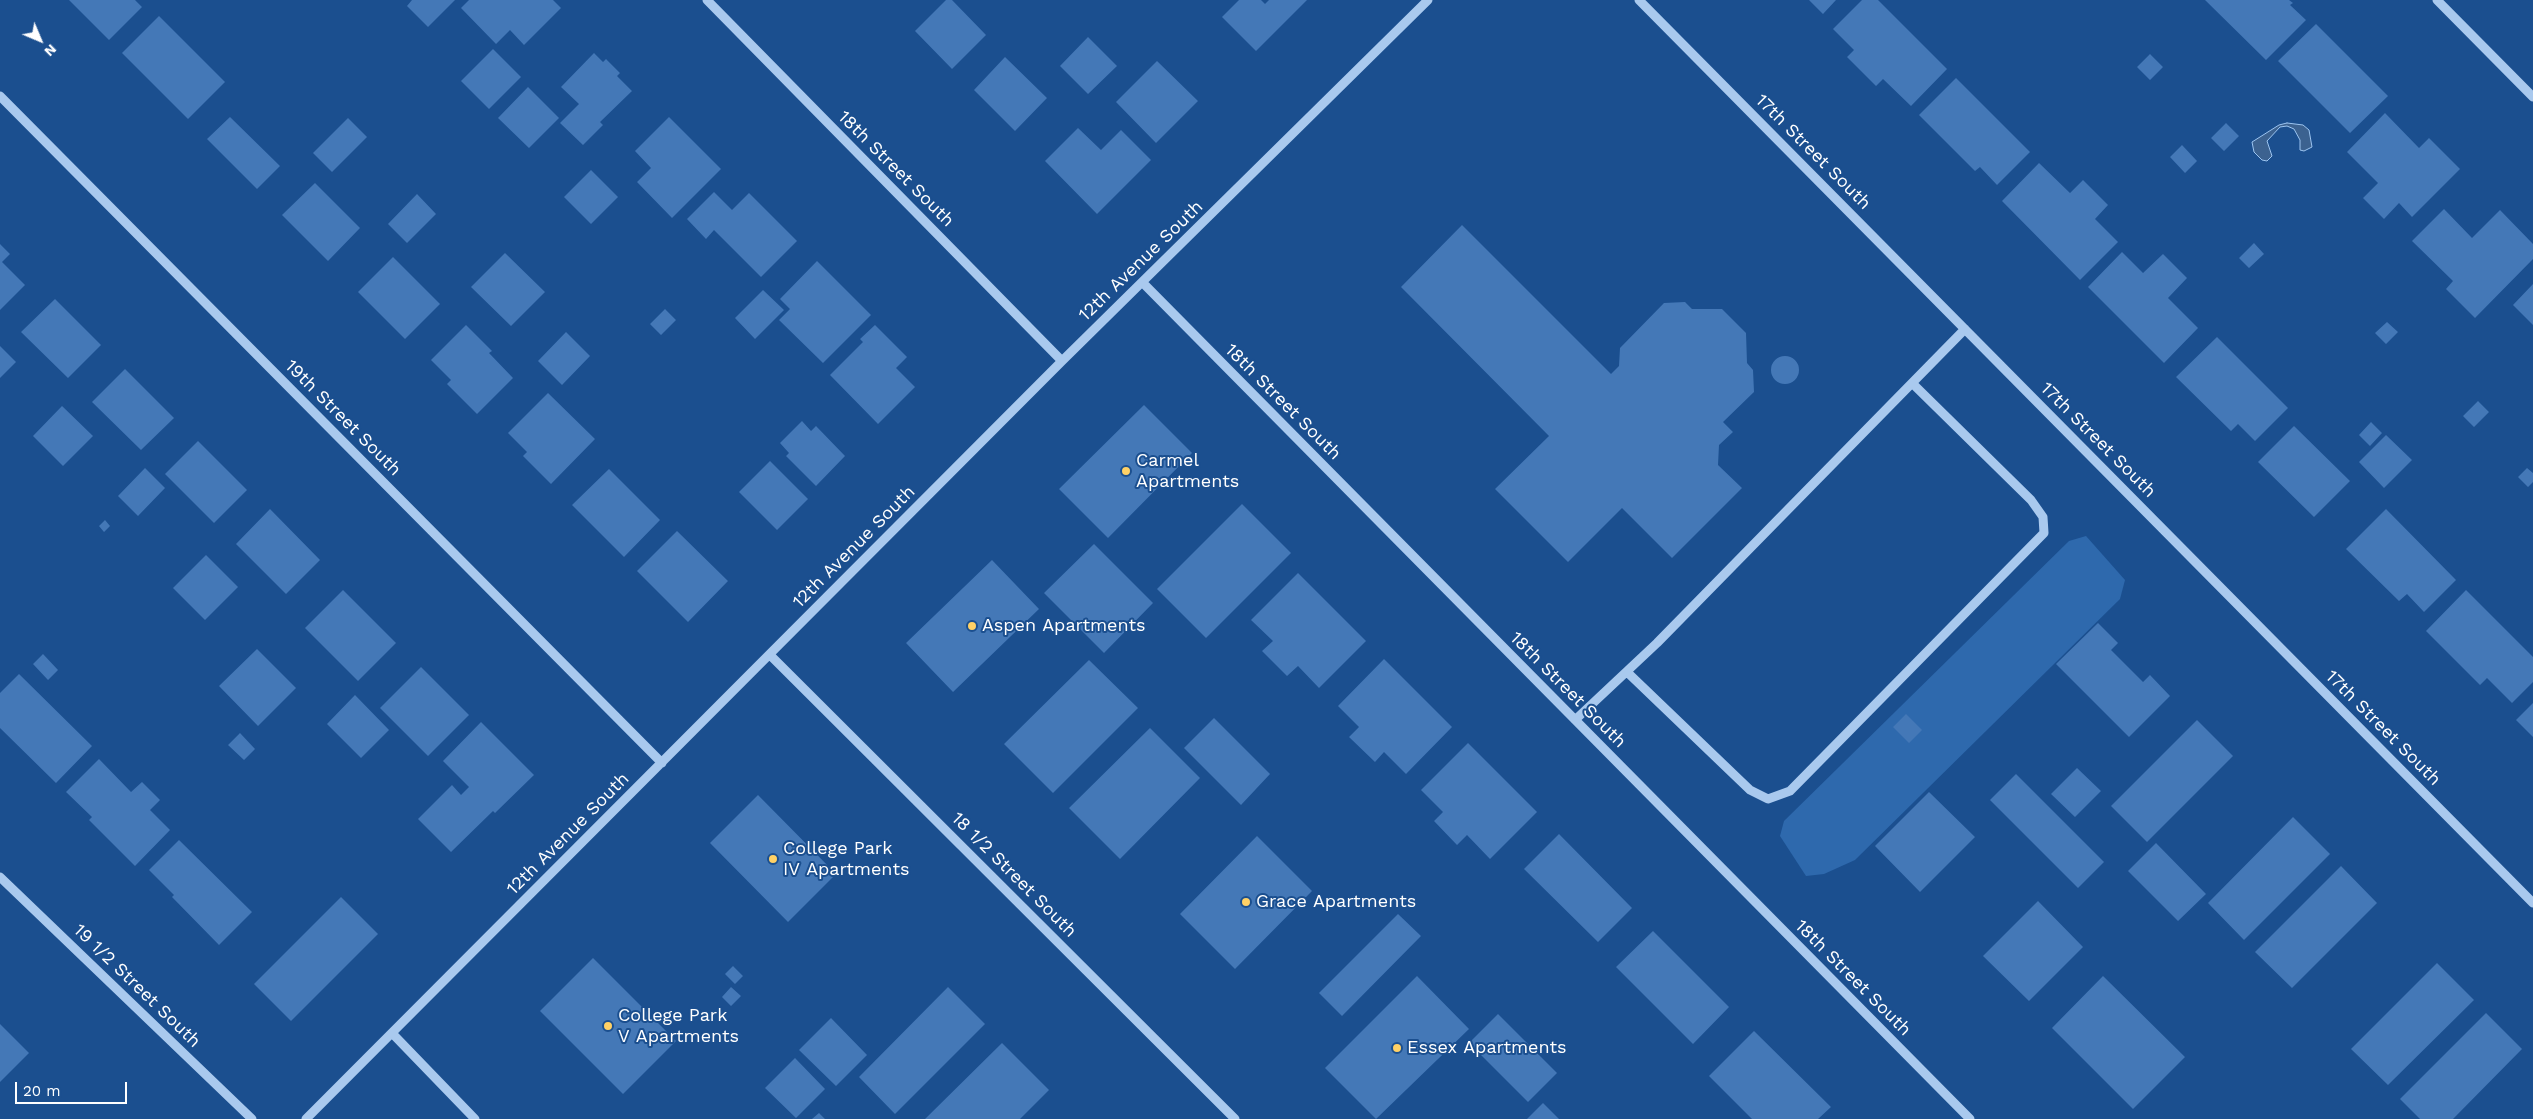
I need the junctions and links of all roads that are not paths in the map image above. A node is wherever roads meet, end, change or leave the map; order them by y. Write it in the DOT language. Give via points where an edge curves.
graph roads {
  1 [pos="707,0"];
  2 [pos="1428,0"];
  3 [pos="1639,0"];
  4 [pos="2437,0"];
  5 [pos="0,96"];
  6 [pos="2533,97"];
  7 [pos="1143,283"];
  8 [pos="1965,329"];
  9 [pos="1062,361"];
  10 [pos="1912,383"];
  11 [pos="770,655"];
  12 [pos="1627,672"];
  13 [pos="1575,720"];
  14 [pos="662,763"];
  15 [pos="0,877"];
  16 [pos="2533,903"];
  17 [pos="392,1033"];
  18 [pos="252,1119"];
  19 [pos="306,1119"];
  20 [pos="475,1119"];
  21 [pos="1234,1119"];
  22 [pos="1970,1119"];
  1 -- 9 [label="street, 18th Street South"];
  2 -- 7 [label="street, 12th Avenue South"];
  3 -- 8 [label="street, 17th Street South"];
  4 -- 6 [label="street"];
  5 -- 14 [label="street, 19th Street South"];
  7 -- 9 [label="street, 12th Avenue South"];
  7 -- 13 [label="street, 18th Street South"];
  8 -- 10 [label="street"];
  8 -- 16 [label="street, 17th Street South"];
  9 -- 11 [label="street, 12th Avenue South"];
  10 -- 12 [label="street"];
  10 -- 12 [label="street" via="2030,500 2043,517 2044,534 1790,791 1768,799 1750,790"];
  11 -- 14 [label="street, 12th Avenue South"];
  11 -- 21 [label="street, 18 1/2 Street South"];
  12 -- 13 [label="street"];
  13 -- 22 [label="street, 18th Street South"];
  14 -- 17 [label="street, 12th Avenue South"];
  15 -- 18 [label="street, 19 1/2 Street South"];
  17 -- 19 [label="street, 12th Avenue South"];
  17 -- 20 [label="street"];
}
